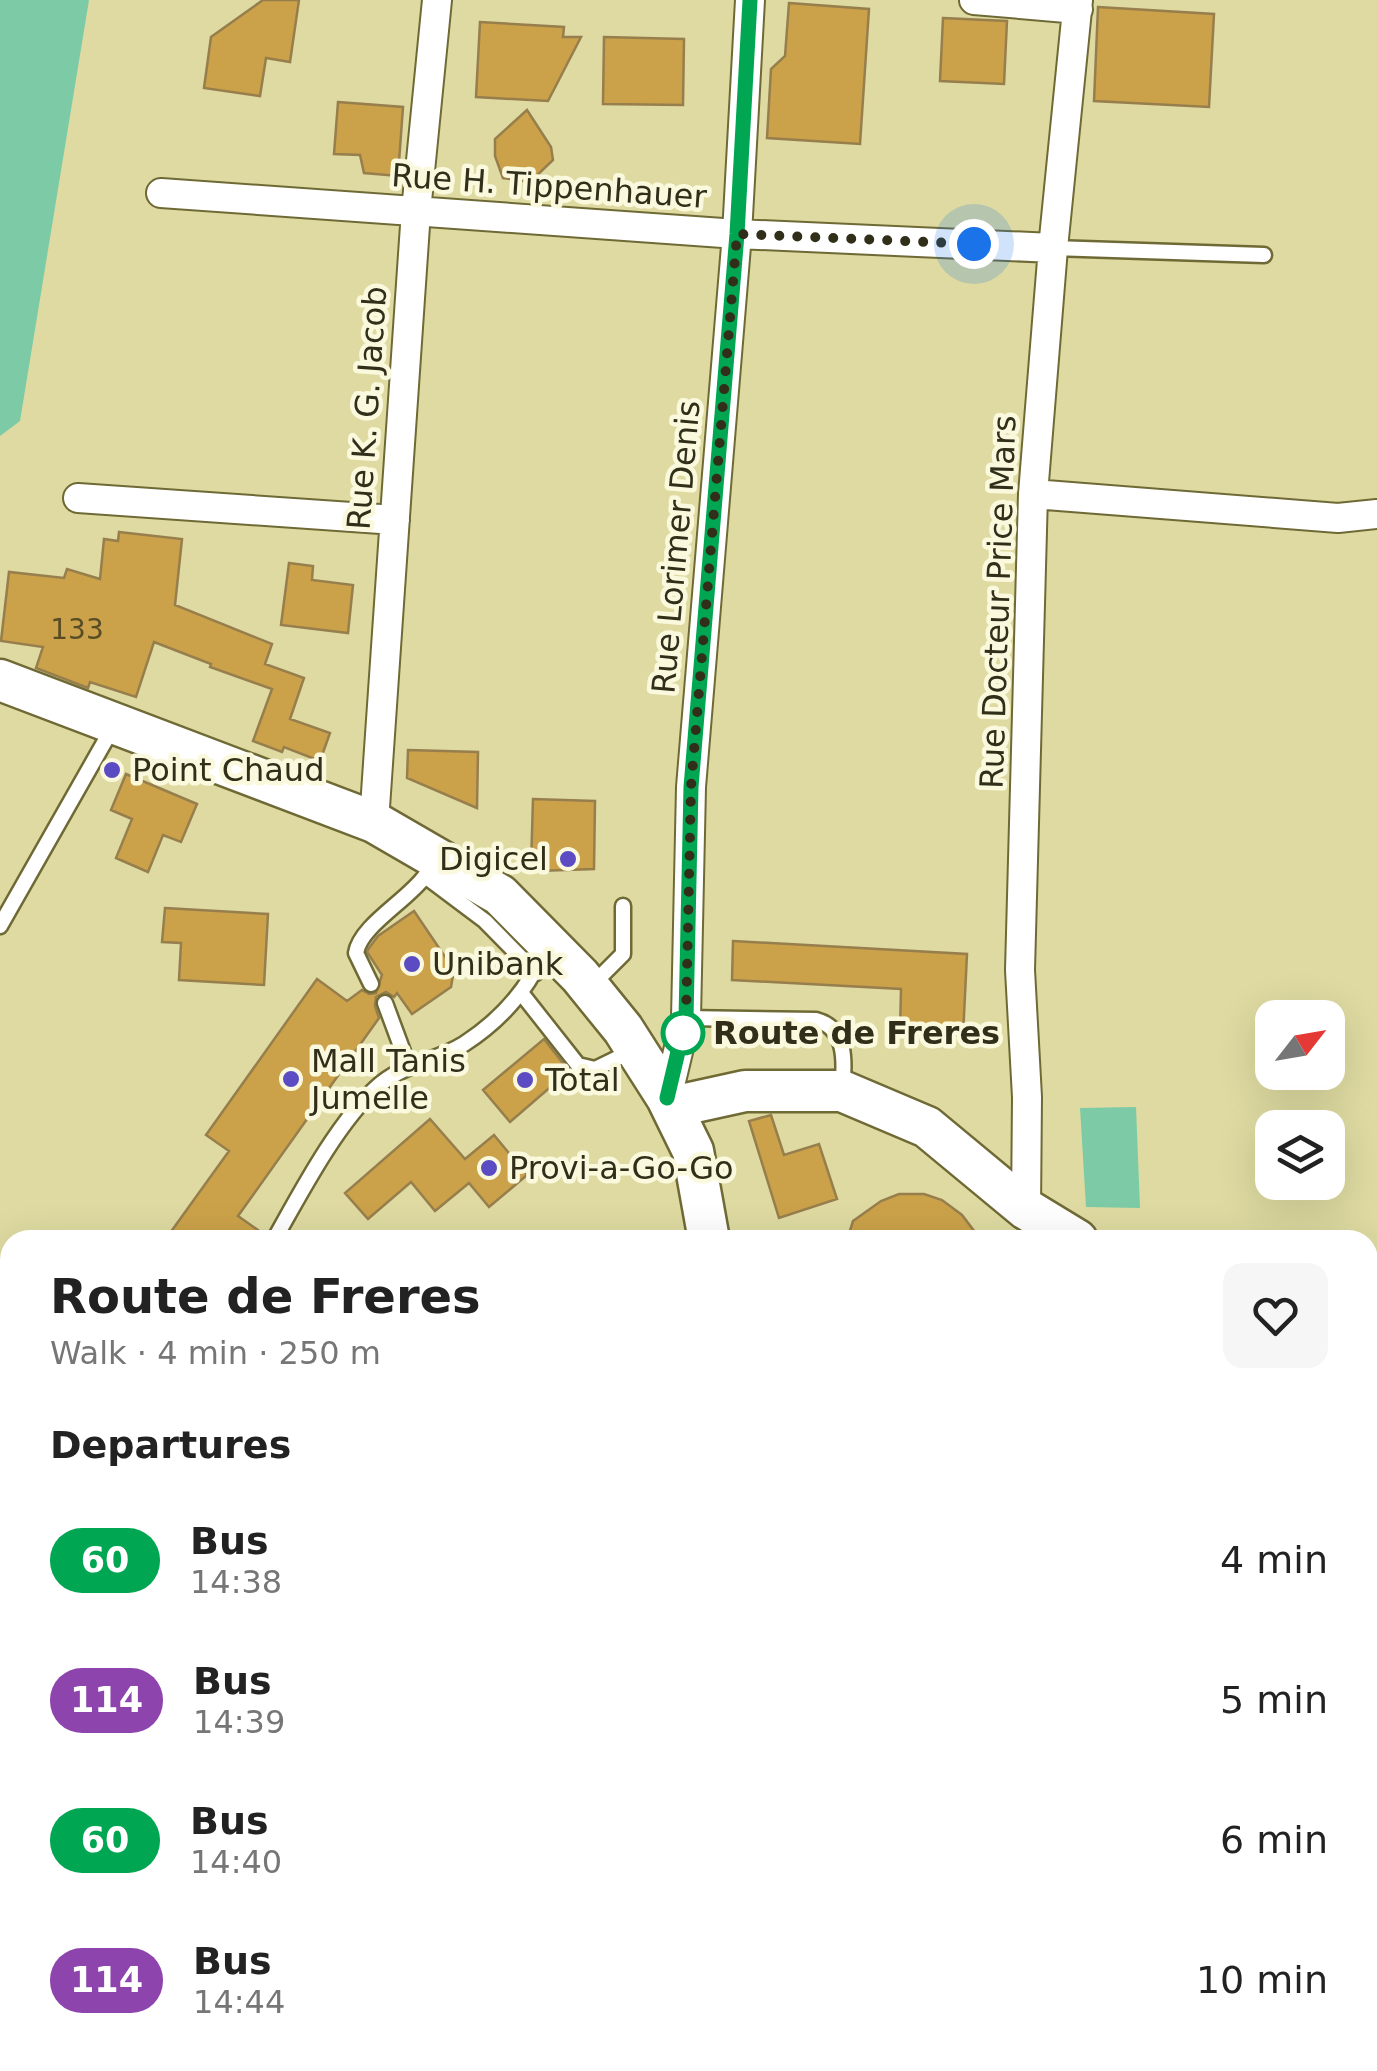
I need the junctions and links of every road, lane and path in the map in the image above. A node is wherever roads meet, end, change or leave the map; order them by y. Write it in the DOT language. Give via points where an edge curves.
graph roads {
  1 [pos="436,0"];
  2 [pos="750,0"];
  3 [pos="974,0"];
  4 [pos="1078,4"];
  5 [pos="161,193"];
  6 [pos="416,212"];
  7 [pos="737,234"];
  8 [pos="1053,248"];
  9 [pos="1264,255"];
  10 [pos="1034,494"];
  11 [pos="78,498"];
  12 [pos="1377,514"];
  13 [pos="395,520"];
  14 [pos="0,680"];
  15 [pos="115,724"];
  16 [pos="374,822"];
  17 [pos="431,866"];
  18 [pos="623,906"];
  19 [pos="0,926"];
  20 [pos="542,958"];
  21 [pos="371,984"];
  22 [pos="590,988"];
  23 [pos="522,994"];
  24 [pos="385,1003"];
  25 [pos="686,1018"];
  26 [pos="636,1048"];
  27 [pos="408,1065"];
  28 [pos="842,1091"];
  29 [pos="670,1102"];
  30 [pos="1026,1209"];
  31 [pos="280,1230"];
  32 [pos="707,1230"];
  33 [pos="1061,1230"];
  1 -- 6 [label="street, Rue K. G. Jacob"];
  2 -- 7 [label="street, Rue Lorimer Denis"];
  3 -- 4 [label="street"];
  4 -- 8 [label="street, Rue Docteur Price Mars"];
  5 -- 6 [label="street, Rue H. Tippenhauer"];
  6 -- 7 [label="street, Rue H. Tippenhauer"];
  6 -- 13 [label="street, Rue K. G. Jacob"];
  7 -- 8 [label="street, Rue H. Tippenhauer"];
  7 -- 25 [label="street, Rue Lorimer Denis" via="691,787"];
  8 -- 9 [label="lane"];
  8 -- 10 [label="street, Rue Docteur Price Mars"];
  10 -- 12 [label="street" via="1338,518"];
  10 -- 30 [label="street, Rue Docteur Price Mars" via="1020,970"];
  11 -- 13 [label="street"];
  13 -- 16 [label="street, Rue K. G. Jacob"];
  14 -- 15 [label="main road"];
  15 -- 16 [label="main road"];
  15 -- 19 [label="lane"];
  16 -- 17 [label="main road"];
  17 -- 20 [label="main road" via="500,895"];
  17 -- 21 [label="lane" via="357,944"];
  18 -- 22 [label="lane" via="623,954"];
  20 -- 22 [label="main road"];
  20 -- 23 [label="lane"];
  22 -- 26 [label="main road"];
  23 -- 26 [label="lane" via="578,1065 595,1069"];
  23 -- 27 [label="lane" via="462,1045"];
  24 -- 27 [label="lane"];
  25 -- 28 [label="lane" via="828,1023 838,1034"];
  25 -- 29 [label="street, Rue Lorimer Denis"];
  26 -- 29 [label="main road"];
  27 -- 31 [label="lane" via="351,1114"];
  28 -- 29 [label="main road" via="746,1092"];
  28 -- 30 [label="main road" via="927,1127"];
  29 -- 32 [label="main road" via="693,1151"];
  30 -- 33 [label="main road"];
}
